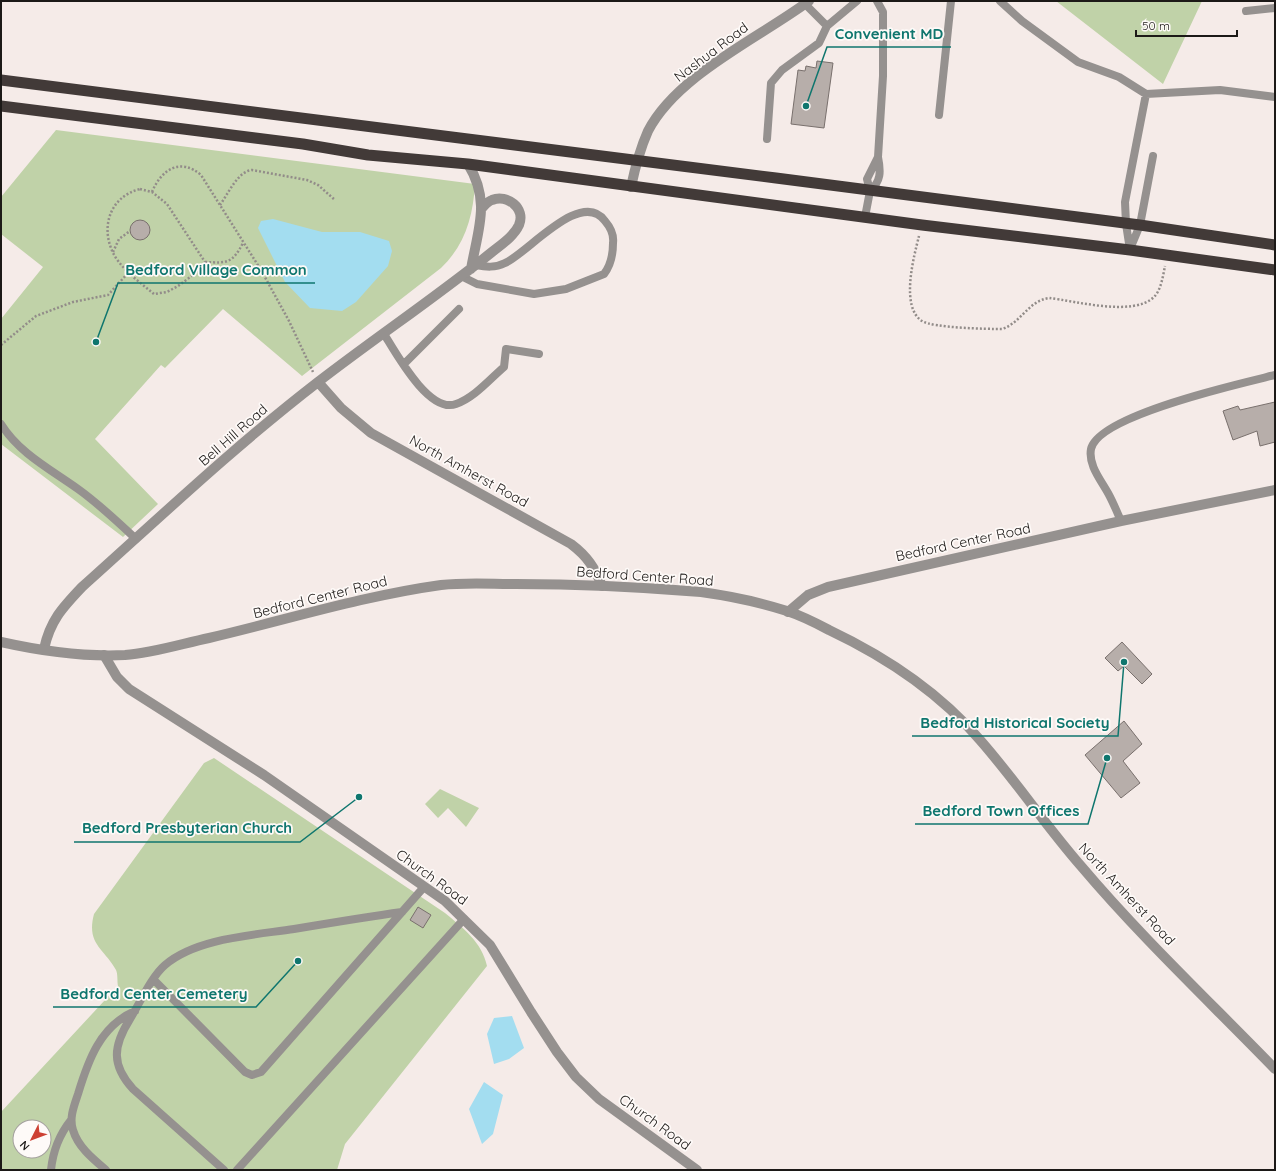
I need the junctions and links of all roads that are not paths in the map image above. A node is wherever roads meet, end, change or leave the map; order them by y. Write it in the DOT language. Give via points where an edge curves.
graph roads {
  1 [pos="857,1"];
  2 [pos="877,1"];
  3 [pos="951,1"];
  4 [pos="1000,1"];
  5 [pos="807,2"];
  6 [pos="1275,8"];
  7 [pos="1246,11"];
  8 [pos="827,26"];
  9 [pos="1,80"];
  10 [pos="1146,94"];
  11 [pos="1275,97"];
  12 [pos="1,106"];
  13 [pos="939,115"];
  14 [pos="767,139"];
  15 [pos="1153,156"];
  16 [pos="637,160"];
  17 [pos="468,164"];
  18 [pos="631,187"];
  19 [pos="870,191"];
  20 [pos="482,208"];
  21 [pos="865,218"];
  22 [pos="1126,224"];
  23 [pos="1140,225"];
  24 [pos="1275,245"];
  25 [pos="1130,250"];
  26 [pos="473,267"];
  27 [pos="1275,270"];
  28 [pos="461,276"];
  29 [pos="459,309"];
  30 [pos="384,334"];
  31 [pos="539,354"];
  32 [pos="404,364"];
  33 [pos="1275,375"];
  34 [pos="318,382"];
  35 [pos="1,424"];
  36 [pos="1275,490"];
  37 [pos="1121,521"];
  38 [pos="136,539"];
  39 [pos="602,586"];
  40 [pos="788,612"];
  41 [pos="1,642"];
  42 [pos="44,649"];
  43 [pos="104,655"];
  44 [pos="424,887"];
  45 [pos="402,912"];
  46 [pos="464,919"];
  47 [pos="154,980"];
  48 [pos="135,1011"];
  49 [pos="1275,1069"];
  50 [pos="71,1120"];
  51 [pos="51,1170"];
  52 [pos="106,1170"];
  53 [pos="224,1170"];
  54 [pos="237,1170"];
  55 [pos="697,1170"];
  1 -- 8 [label="lane"];
  2 -- 19 [label="lane" via="883,12 884,76 878,157 867,179"];
  3 -- 13 [label="lane"];
  4 -- 10 [label="lane" via="1022,21 1078,62 1119,77"];
  5 -- 8 [label="lane"];
  5 -- 16 [label="street, Nashua Road" via="740,45 687,85 660,113"];
  6 -- 7 [label="lane"];
  8 -- 14 [label="lane" via="819,43 782,70 771,83"];
  9 -- 16 [label="highway"];
  10 -- 11 [label="lane" via="1220,90"];
  10 -- 22 [label="lane" via="1125,202"];
  12 -- 17 [label="highway" via="302,144 368,155"];
  15 -- 23 [label="lane"];
  16 -- 18 [label="street, Nashua Road"];
  16 -- 19 [label="highway"];
  17 -- 18 [label="highway"];
  17 -- 20 [label="street" via="476,177"];
  18 -- 21 [label="highway"];
  19 -- 21 [label="lane"];
  19 -- 22 [label="highway"];
  20 -- 26 [label="street"];
  20 -- 26 [label="street, Bell Hill Road" via="490,200 508,200 520,211 520,223 514,232"];
  21 -- 25 [label="highway"];
  22 -- 23 [label="highway"];
  22 -- 25 [label="lane"];
  23 -- 24 [label="highway"];
  23 -- 25 [label="lane"];
  25 -- 27 [label="highway"];
  26 -- 28 [label="street, Bell Hill Road"];
  26 -- 28 [label="lane" via="490,268 505,264 551,228 570,216 583,212 603,217 614,237 613,255 604,274 566,289 534,294 477,284"];
  28 -- 30 [label="street, Bell Hill Road"];
  29 -- 32 [label="lane"];
  30 -- 32 [label="lane"];
  30 -- 34 [label="street, Bell Hill Road"];
  31 -- 32 [label="lane" via="506,349 504,367 469,398 455,405 442,404 427,396"];
  33 -- 37 [label="lane" via="1139,413 1100,436 1091,449 1092,459"];
  34 -- 38 [label="street, Bell Hill Road" via="256,432"];
  34 -- 39 [label="street, North Amherst Road" via="341,408 371,433 571,544 588,559"];
  35 -- 38 [label="lane" via="15,443 30,456 108,512"];
  36 -- 37 [label="street, Bedford Center Road"];
  37 -- 40 [label="street, Bedford Center Road" via="828,586 808,595"];
  38 -- 42 [label="street, Bell Hill Road" via="59,611 51,625"];
  39 -- 40 [label="street, Bedford Center Road" via="701,592"];
  39 -- 43 [label="street, Bedford Center Road" via="443,585 364,599 148,652"];
  40 -- 49 [label="street, North Amherst Road" via="848,639 892,664 950,708 981,741 1098,886"];
  41 -- 42 [label="street, Bedford Center Road"];
  42 -- 43 [label="street, Bedford Center Road"];
  43 -- 44 [label="street, Church Road" via="129,689 264,775"];
  44 -- 45 [label="lane"];
  44 -- 46 [label="street, Church Road"];
  45 -- 47 [label="lane" via="221,940 173,959 163,967"];
  45 -- 47 [label="lane" via="261,1072 252,1075 245,1072"];
  46 -- 54 [label="lane"];
  46 -- 55 [label="street, Church Road" via="490,945 556,1052 576,1077 599,1099"];
  47 -- 48 [label="lane"];
  48 -- 50 [label="lane" via="123,1016 95,1047"];
  48 -- 53 [label="lane" via="117,1046 118,1068 124,1079"];
  50 -- 51 [label="lane" via="62,1132 55,1149"];
  50 -- 52 [label="lane" via="77,1140"];
}
